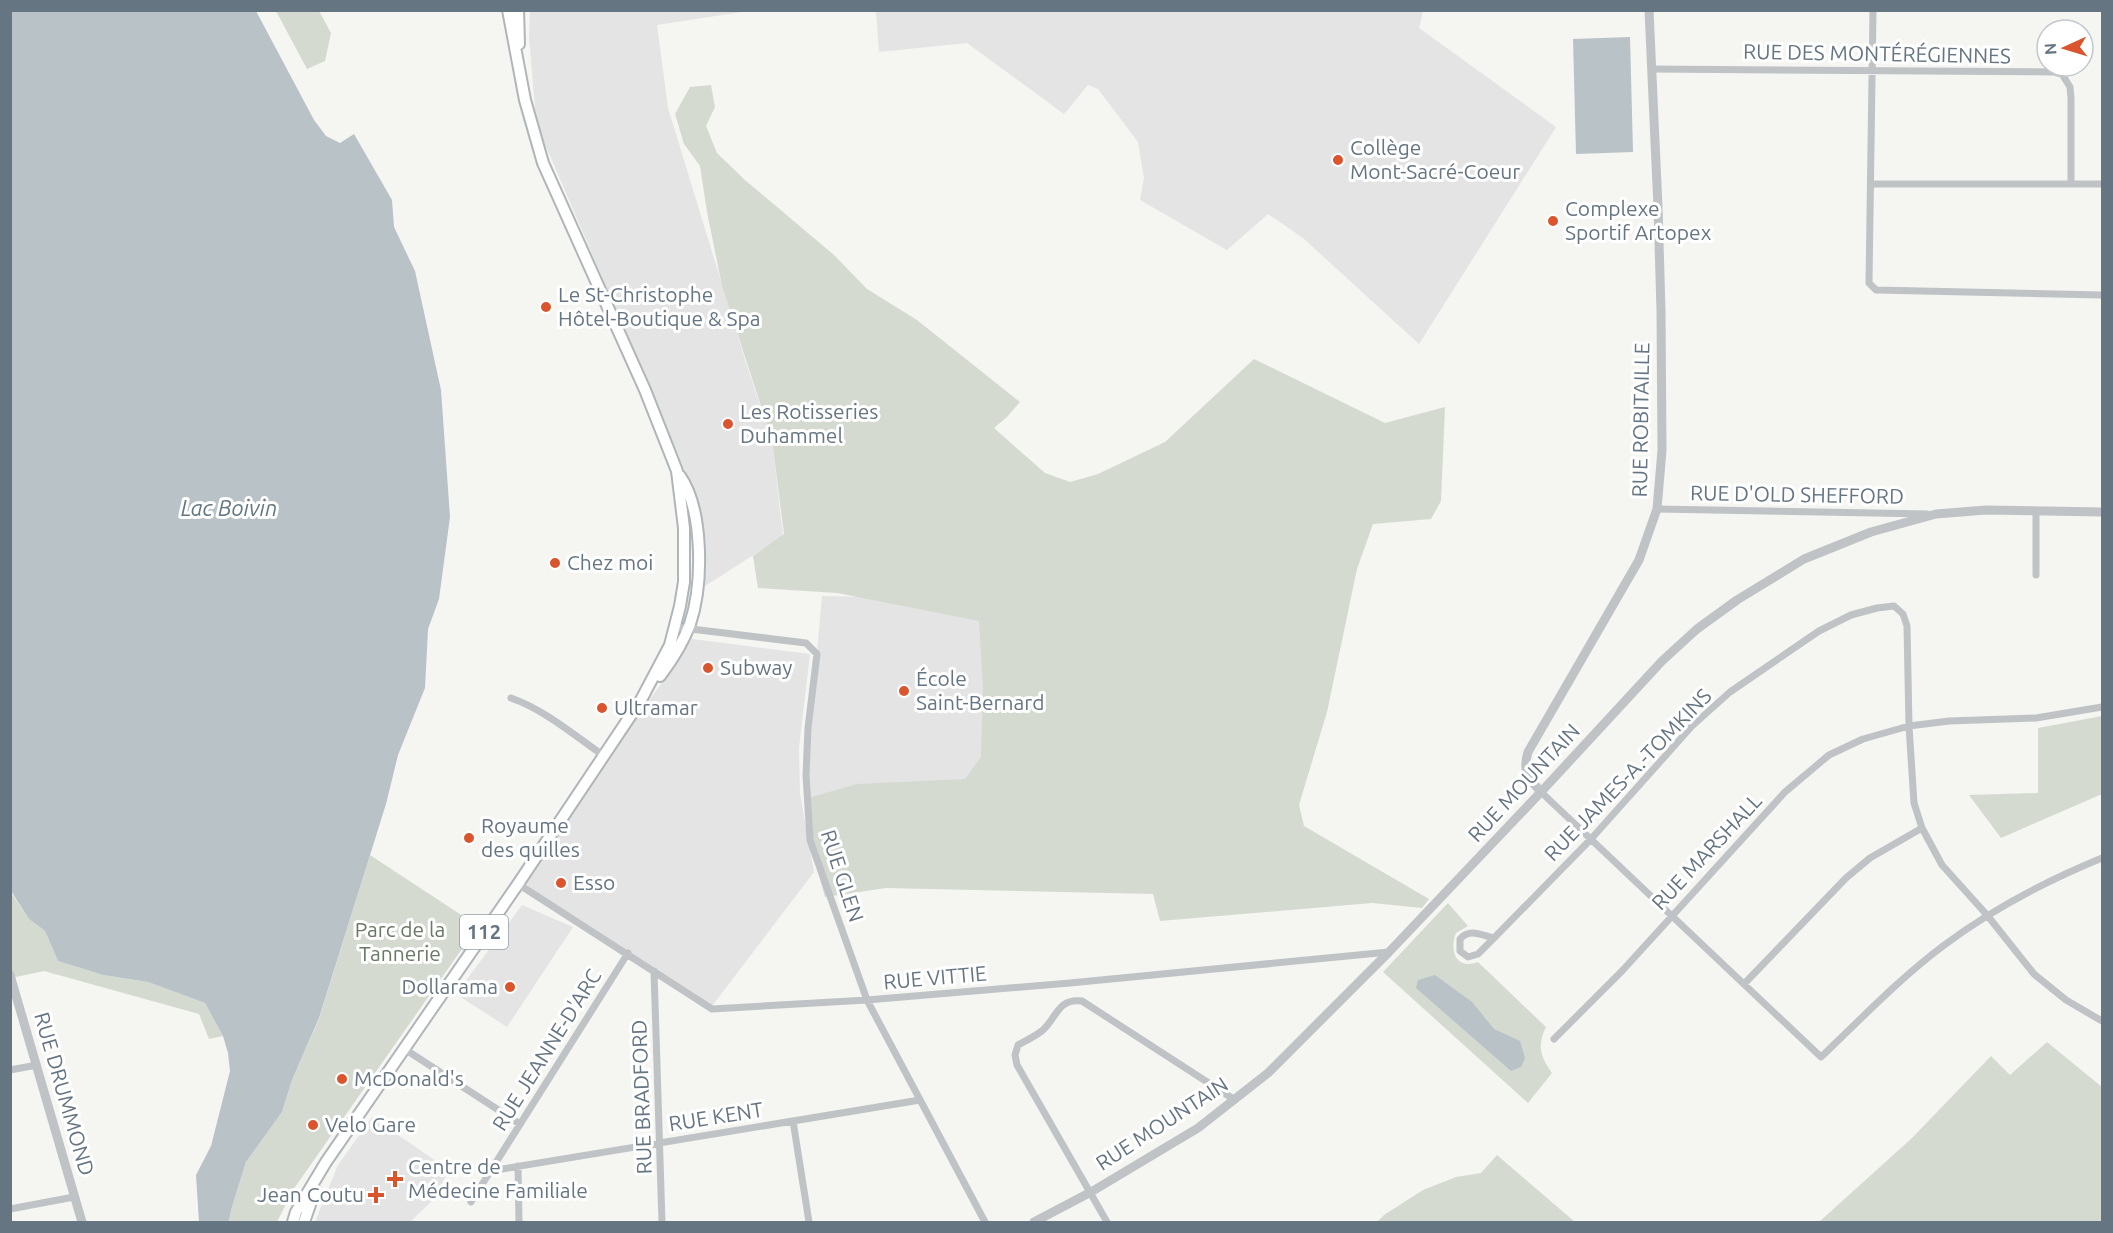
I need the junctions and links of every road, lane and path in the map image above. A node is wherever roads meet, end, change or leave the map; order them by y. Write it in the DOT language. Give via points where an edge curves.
graph roads {
  1 [pos="508,10"];
  2 [pos="518,10"];
  3 [pos="1649,10"];
  4 [pos="1873,10"];
  5 [pos="1652,69"];
  6 [pos="1872,70"];
  7 [pos="521,74"];
  8 [pos="1870,184"];
  9 [pos="2071,184"];
  10 [pos="2103,184"];
  11 [pos="2103,295"];
  12 [pos="677,471"];
  13 [pos="1657,509"];
  14 [pos="2036,511"];
  15 [pos="2103,512"];
  16 [pos="1936,514"];
  17 [pos="2036,575"];
  18 [pos="675,627"];
  19 [pos="688,628"];
  20 [pos="510,698"];
  21 [pos="641,700"];
  22 [pos="2103,707"];
  23 [pos="1909,726"];
  24 [pos="604,756"];
  25 [pos="1541,792"];
  26 [pos="1922,828"];
  27 [pos="1591,839"];
  28 [pos="2103,858"];
  29 [pos="518,884"];
  30 [pos="1671,915"];
  31 [pos="1987,915"];
  32 [pos="1494,938"];
  33 [pos="1389,951"];
  34 [pos="628,953"];
  35 [pos="654,971"];
  36 [pos="11,981"];
  37 [pos="1744,984"];
  38 [pos="867,1000"];
  39 [pos="2103,1021"];
  40 [pos="1554,1038"];
  41 [pos="403,1048"];
  42 [pos="38,1065"];
  43 [pos="10,1070"];
  44 [pos="920,1100"];
  45 [pos="1235,1100"];
  46 [pos="793,1121"];
  47 [pos="520,1124"];
  48 [pos="660,1143"];
  49 [pos="518,1166"];
  50 [pos="322,1170"];
  51 [pos="490,1171"];
  52 [pos="1091,1192"];
  53 [pos="75,1197"];
  54 [pos="471,1202"];
  55 [pos="10,1209"];
  56 [pos="295,1217"];
  57 [pos="82,1222"];
  58 [pos="288,1222"];
  59 [pos="304,1222"];
  60 [pos="519,1222"];
  61 [pos="662,1222"];
  62 [pos="809,1222"];
  63 [pos="985,1222"];
  64 [pos="1034,1222"];
  65 [pos="1107,1222"];
  1 -- 7 [label="main road, 112"];
  2 -- 7 [label="main road, 112"];
  3 -- 5 [label="street, RUE ROBITAILLE"];
  4 -- 6 [label="street"];
  5 -- 6 [label="street, RUE DES MONTÉRÉGIENNES"];
  5 -- 13 [label="street, RUE ROBITAILLE" via="1661,323 1662,450"];
  6 -- 8 [label="street"];
  6 -- 9 [label="street, RUE DES MONTÉRÉGIENNES" via="2062,74 2071,98"];
  7 -- 12 [label="main road, 112" via="543,163"];
  8 -- 9 [label="street"];
  8 -- 11 [label="street" via="1869,283 1876,290"];
  9 -- 10 [label="street"];
  12 -- 18 [label="main road, 112" via="684,528 684,573"];
  12 -- 19 [label="main road" via="690,494 696,523 697,588"];
  13 -- 16 [label="street, RUE D'OLD SHEFFORD"];
  13 -- 25 [label="street, RUE ROBITAILLE" via="1639,560 1528,752 1524,764 1527,775"];
  14 -- 15 [label="street, RUE MOUNTAIN"];
  14 -- 16 [label="street, RUE MOUNTAIN"];
  14 -- 17 [label="street"];
  16 -- 25 [label="street, RUE MOUNTAIN" via="1870,532 1804,559 1737,600 1662,660"];
  18 -- 19 [label="street, RUE GLEN"];
  18 -- 21 [label="main road, 112" via="663,660"];
  19 -- 21 [label="main road" via="673,659"];
  19 -- 38 [label="street, RUE GLEN" via="806,643 817,654 806,776 810,840"];
  20 -- 24 [label="street" via="542,712"];
  21 -- 24 [label="main road, 112"];
  22 -- 23 [label="street, RUE MARSHALL" via="2036,718"];
  23 -- 26 [label="street" via="1914,803"];
  23 -- 27 [label="street, RUE JAMES-A.-TOMKINS" via="1907,626 1903,614 1894,606 1851,615 1819,631 1730,692 1692,726"];
  23 -- 30 [label="street, RUE MARSHALL" via="1863,739 1829,755 1785,792"];
  24 -- 29 [label="main road, 112"];
  25 -- 27 [label="street"];
  25 -- 33 [label="street, RUE MOUNTAIN"];
  26 -- 31 [label="street" via="1942,865"];
  26 -- 37 [label="street" via="1870,858 1845,878"];
  27 -- 30 [label="street"];
  27 -- 32 [label="street, RUE JAMES-A.-TOMKINS"];
  28 -- 31 [label="street" via="2056,877"];
  29 -- 34 [label="street, RUE VITTIE"];
  29 -- 41 [label="main road, 112"];
  30 -- 37 [label="street"];
  30 -- 40 [label="street, RUE MARSHALL" via="1622,971"];
  31 -- 37 [label="street" via="1904,979 1821,1058"];
  31 -- 39 [label="street" via="2034,974 2066,1000"];
  32 -- 32 [label="street, RUE JAMES-A.-TOMKINS" via="1473,957 1460,951 1460,939 1467,933"];
  33 -- 38 [label="street, RUE VITTIE"];
  33 -- 45 [label="street, RUE MOUNTAIN" via="1268,1073"];
  34 -- 35 [label="street, RUE VITTIE"];
  34 -- 47 [label="street, RUE JEANNE-D'ARC"];
  35 -- 38 [label="street, RUE VITTIE" via="712,1009"];
  35 -- 48 [label="street, RUE BRADFORD"];
  36 -- 42 [label="street, RUE DRUMMOND"];
  38 -- 44 [label="street, RUE GLEN"];
  41 -- 47 [label="street"];
  41 -- 50 [label="main road, 112"];
  42 -- 43 [label="street"];
  42 -- 53 [label="street, RUE DRUMMOND"];
  44 -- 46 [label="street, RUE KENT"];
  44 -- 63 [label="street, RUE GLEN"];
  45 -- 52 [label="street, RUE MOUNTAIN" via="1198,1128"];
  45 -- 52 [label="street" via="1082,1001 1062,1005 1043,1030 1017,1045 1015,1055 1017,1065"];
  46 -- 48 [label="street, RUE KENT"];
  46 -- 62 [label="street"];
  47 -- 51 [label="street, RUE JEANNE-D'ARC"];
  48 -- 49 [label="street, RUE KENT"];
  48 -- 61 [label="street, RUE BRADFORD"];
  49 -- 51 [label="street"];
  49 -- 60 [label="street"];
  50 -- 56 [label="main road, 112"];
  50 -- 59 [label="main road"];
  51 -- 54 [label="street"];
  52 -- 64 [label="street, RUE MOUNTAIN"];
  52 -- 65 [label="street"];
  53 -- 55 [label="street"];
  53 -- 57 [label="street, RUE DRUMMOND"];
  56 -- 58 [label="main road"];
}
